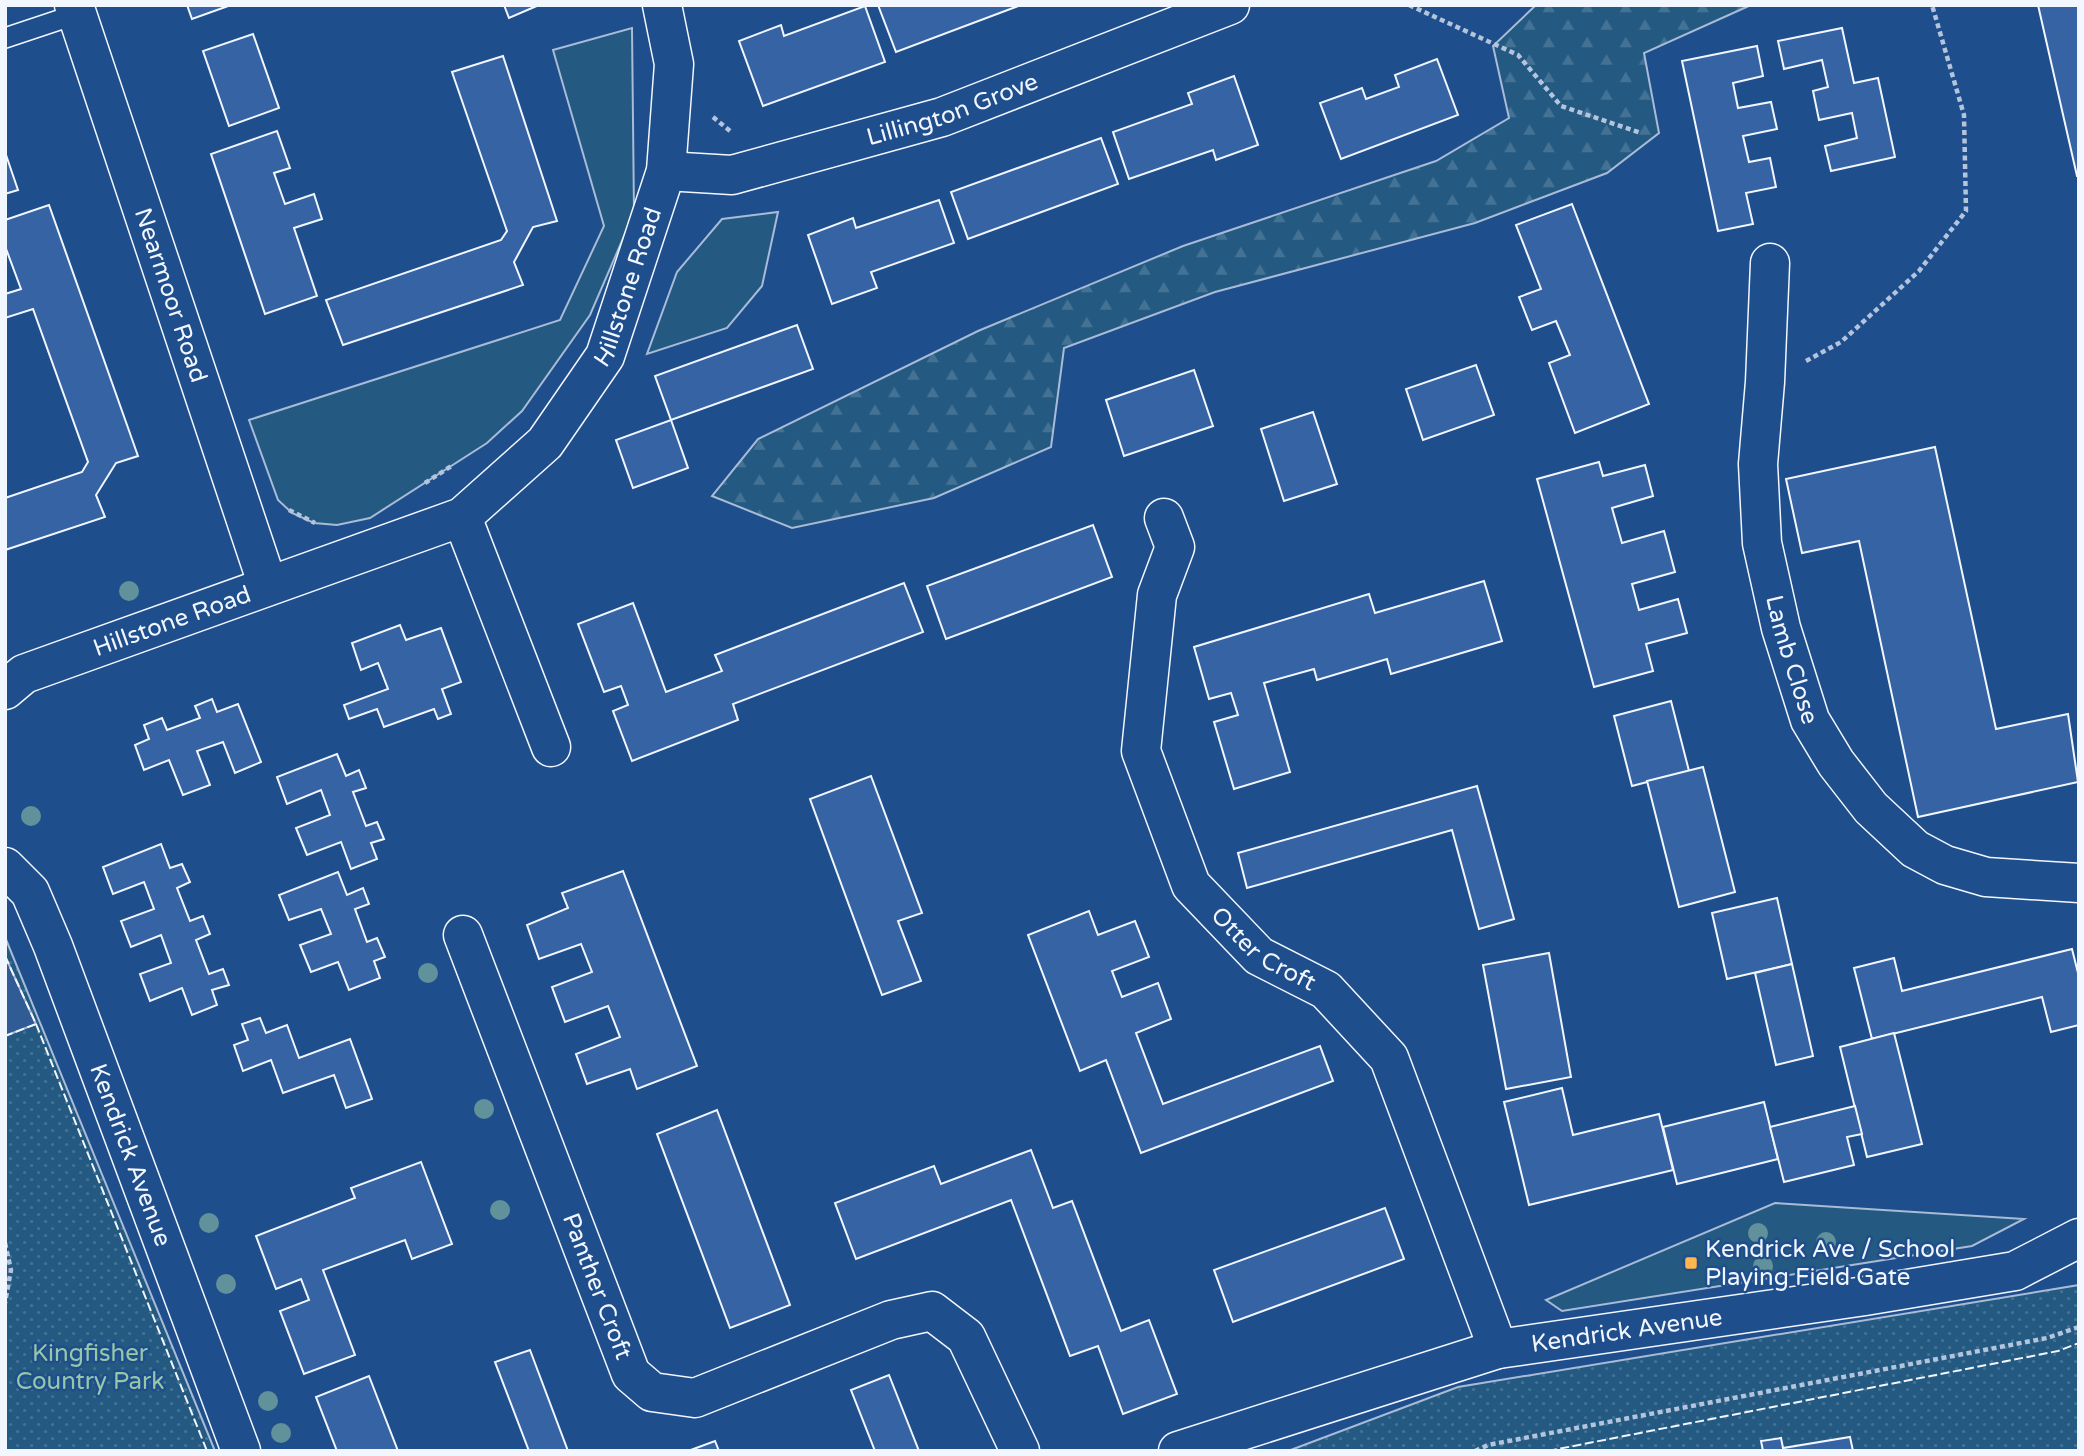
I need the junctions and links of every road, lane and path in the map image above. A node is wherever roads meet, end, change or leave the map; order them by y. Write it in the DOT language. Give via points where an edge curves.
graph roads {
  1 [pos="662,5"];
  2 [pos="1230,5"];
  3 [pos="1409,5"];
  4 [pos="1931,5"];
  5 [pos="76,10"];
  6 [pos="5,38"];
  7 [pos="711,114"];
  8 [pos="1641,133"];
  9 [pos="738,136"];
  10 [pos="666,171"];
  11 [pos="1770,263"];
  12 [pos="1765,382"];
  13 [pos="464,458"];
  14 [pos="417,488"];
  15 [pos="243,511"];
  16 [pos="462,517"];
  17 [pos="1164,518"];
  18 [pos="326,524"];
  19 [pos="268,586"];
  20 [pos="5,690"];
  21 [pos="551,747"];
  22 [pos="5,867"];
  23 [pos="2079,883"];
  24 [pos="463,935"];
  25 [pos="2079,1238"];
  26 [pos="5,1242"];
  27 [pos="5,1303"];
  28 [pos="2079,1326"];
  29 [pos="1498,1349"];
  30 [pos="241,1451"];
  31 [pos="1020,1451"];
  32 [pos="1178,1451"];
  33 [pos="1475,1451"];
  1 -- 10 [label="street, Hillstone Road" via="674,64"];
  2 -- 10 [label="street, Lillington Grove" via="942,117 732,175"];
  3 -- 8 [label="path" via="1518,55 1560,106"];
  4 -- 12 [label="path" via="1964,115 1966,211 1919,271 1842,342"];
  5 -- 6 [label="lane"];
  5 -- 15 [label="street, Nearmoor Road"];
  7 -- 9 [label="path"];
  10 -- 16 [label="street, Hillstone Road" via="605,356 545,443"];
  11 -- 12 [label="street, Lamb Close"];
  12 -- 23 [label="street, Lamb Close" via="1758,464 1762,543 1781,628 1810,720 1836,763 1871,808 1914,849 1945,865 1986,877"];
  13 -- 14 [label="path"];
  15 -- 18 [label="path" via="278,500 292,513"];
  15 -- 19 [label="street, Nearmoor Road"];
  16 -- 19 [label="street, Hillstone Road"];
  16 -- 21 [label="street"];
  17 -- 29 [label="street, Otter Croft" via="1175,547 1157,595 1141,751 1191,885 1259,956 1326,990 1389,1058"];
  19 -- 20 [label="street, Hillstone Road" via="24,674"];
  22 -- 30 [label="street, Kendrick Avenue" via="30,892 52,946"];
  24 -- 31 [label="street, Panther Croft" via="631,1374 652,1392 695,1398 891,1320 932,1311 966,1337"];
  25 -- 29 [label="street, Kendrick Avenue" via="2015,1271"];
  26 -- 27 [label="path" via="11,1270"];
  28 -- 33 [label="path" via="2047,1338"];
  29 -- 32 [label="street, Kendrick Avenue"];
}
